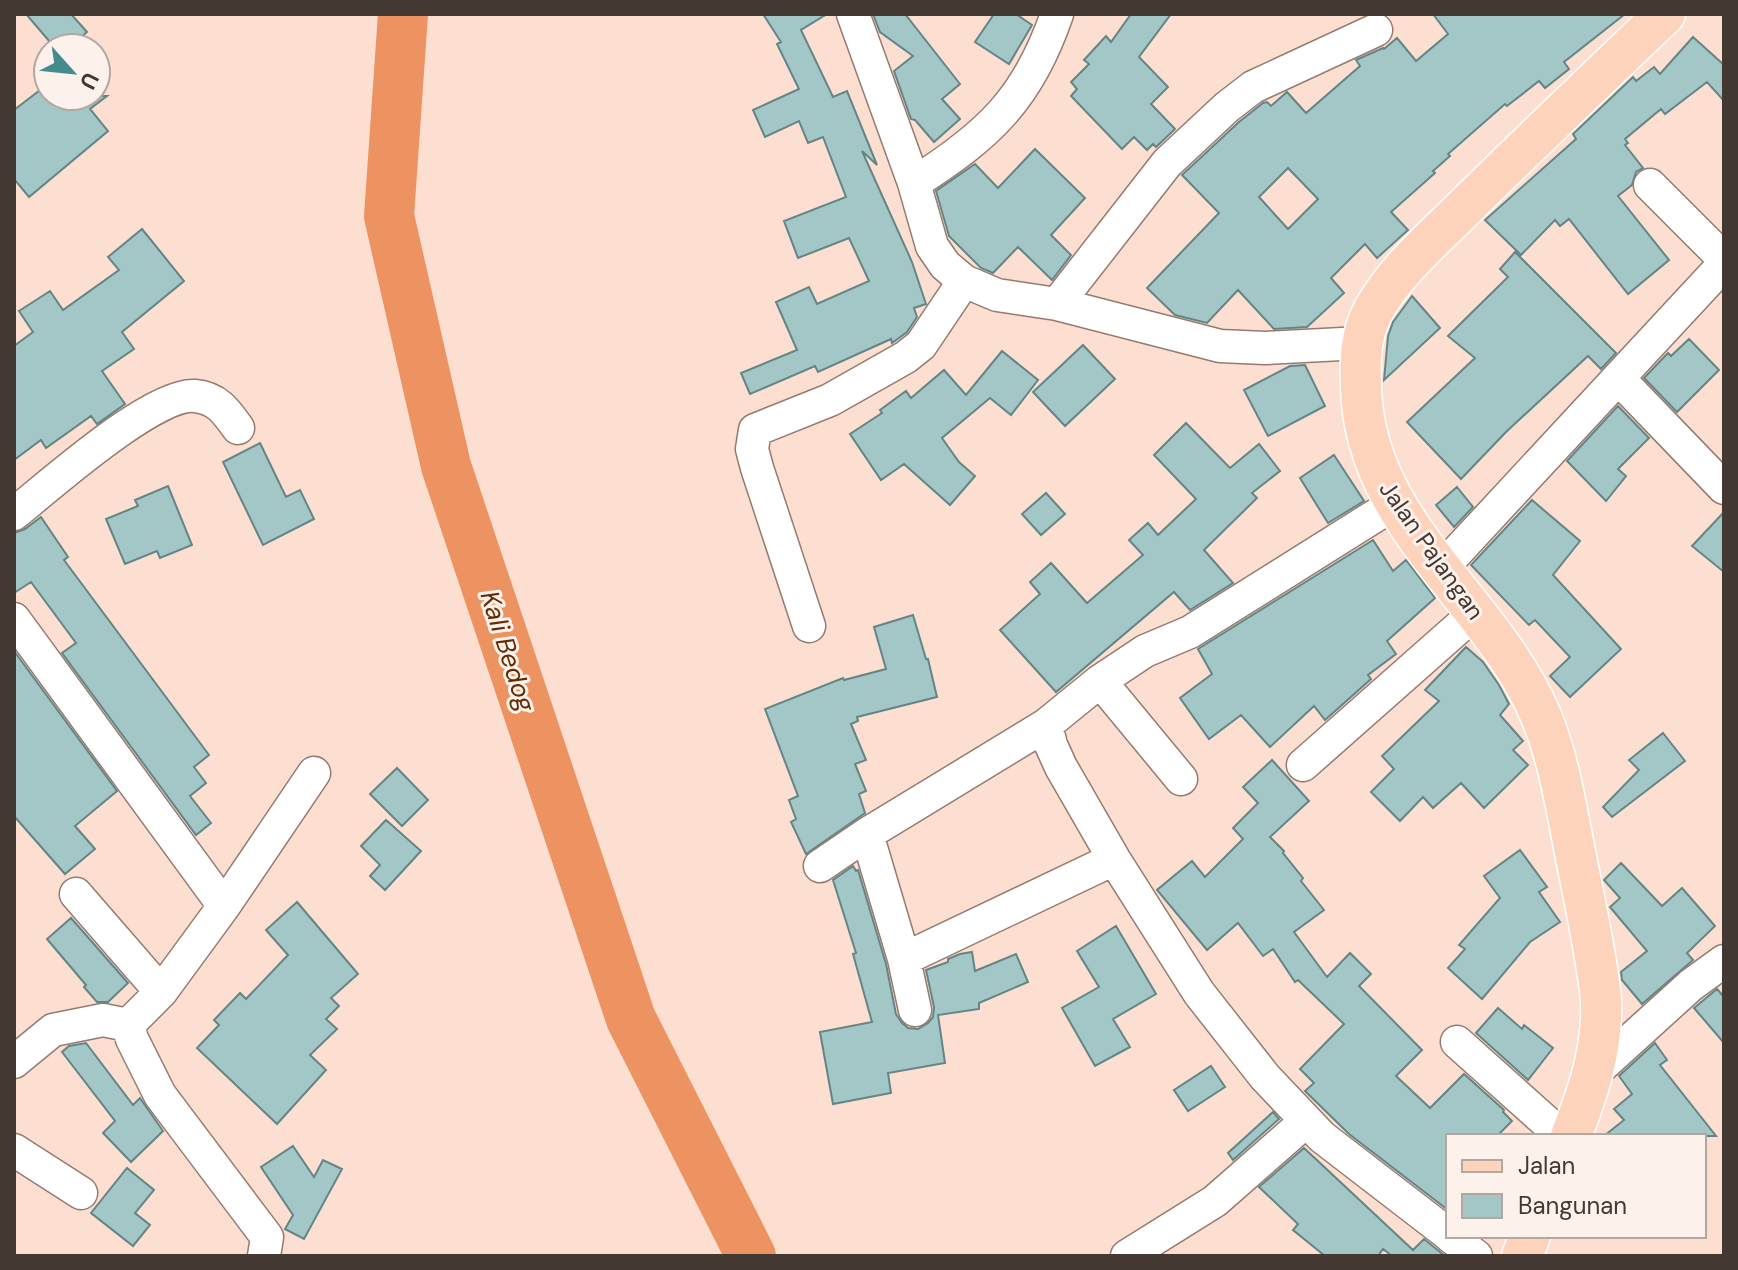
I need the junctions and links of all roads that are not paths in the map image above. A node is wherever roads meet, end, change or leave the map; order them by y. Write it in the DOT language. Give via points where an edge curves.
graph roads {
  1 [pos="853,14"];
  2 [pos="1057,14"];
  3 [pos="1665,14"];
  4 [pos="1376,30"];
  5 [pos="914,183"];
  6 [pos="1650,185"];
  7 [pos="1724,261"];
  8 [pos="964,281"];
  9 [pos="1057,304"];
  10 [pos="1361,343"];
  11 [pos="1619,379"];
  12 [pos="238,428"];
  13 [pos="1724,488"];
  14 [pos="1394,504"];
  15 [pos="14,514"];
  16 [pos="1441,569"];
  17 [pos="1475,613"];
  18 [pos="14,619"];
  19 [pos="809,626"];
  20 [pos="1100,681"];
  21 [pos="1046,725"];
  22 [pos="1303,765"];
  23 [pos="314,773"];
  24 [pos="1181,779"];
  25 [pos="867,834"];
  26 [pos="1114,859"];
  27 [pos="820,866"];
  28 [pos="76,894"];
  29 [pos="224,906"];
  30 [pos="904,959"];
  31 [pos="1724,961"];
  32 [pos="161,992"];
  33 [pos="915,1010"];
  34 [pos="128,1025"];
  35 [pos="1457,1042"];
  36 [pos="14,1062"];
  37 [pos="1594,1073"];
  38 [pos="1305,1122"];
  39 [pos="1560,1134"];
  40 [pos="1572,1134"];
  41 [pos="14,1150"];
  42 [pos="81,1193"];
  43 [pos="1446,1233"];
  44 [pos="1453,1238"];
  45 [pos="264,1256"];
  46 [pos="1127,1256"];
  47 [pos="1476,1256"];
  1 -- 5 [label="street"];
  2 -- 5 [label="street" via="1038,64 1008,108 951,160"];
  3 -- 10 [label="main road, Jalan Pajangan" via="1396,278 1373,312"];
  4 -- 9 [label="street" via="1253,87 1227,107 1167,163"];
  5 -- 8 [label="street" via="932,246"];
  6 -- 7 [label="street"];
  7 -- 11 [label="street"];
  8 -- 9 [label="street" via="1016,300"];
  8 -- 19 [label="street" via="921,345 906,357 830,400 755,430 757,468"];
  9 -- 10 [label="street" via="1220,346"];
  10 -- 14 [label="main road, Jalan Pajangan" via="1366,435 1375,468"];
  11 -- 13 [label="street"];
  11 -- 16 [label="street"];
  12 -- 15 [label="street" via="211,399 174,398 126,426"];
  14 -- 16 [label="main road, Jalan Pajangan"];
  14 -- 20 [label="street" via="1190,632 1145,651"];
  16 -- 17 [label="main road, Jalan Pajangan"];
  17 -- 22 [label="street"];
  17 -- 37 [label="main road, Jalan Pajangan" via="1523,679 1553,748 1598,970 1602,1027"];
  18 -- 29 [label="street"];
  20 -- 21 [label="street"];
  20 -- 24 [label="street"];
  21 -- 25 [label="street"];
  21 -- 26 [label="street" via="1061,767"];
  23 -- 29 [label="street"];
  25 -- 27 [label="street"];
  25 -- 30 [label="street"];
  26 -- 30 [label="street"];
  26 -- 38 [label="street" via="1207,1005"];
  28 -- 32 [label="street"];
  29 -- 32 [label="street"];
  30 -- 33 [label="street"];
  31 -- 37 [label="street"];
  32 -- 34 [label="street"];
  34 -- 36 [label="street" via="103,1020 53,1030"];
  34 -- 45 [label="street" via="160,1095 267,1237"];
  35 -- 39 [label="street"];
  37 -- 40 [label="main road, Jalan Pajangan"];
  38 -- 43 [label="street"];
  38 -- 46 [label="street" via="1215,1201"];
  41 -- 42 [label="street"];
  44 -- 47 [label="street"];
}
